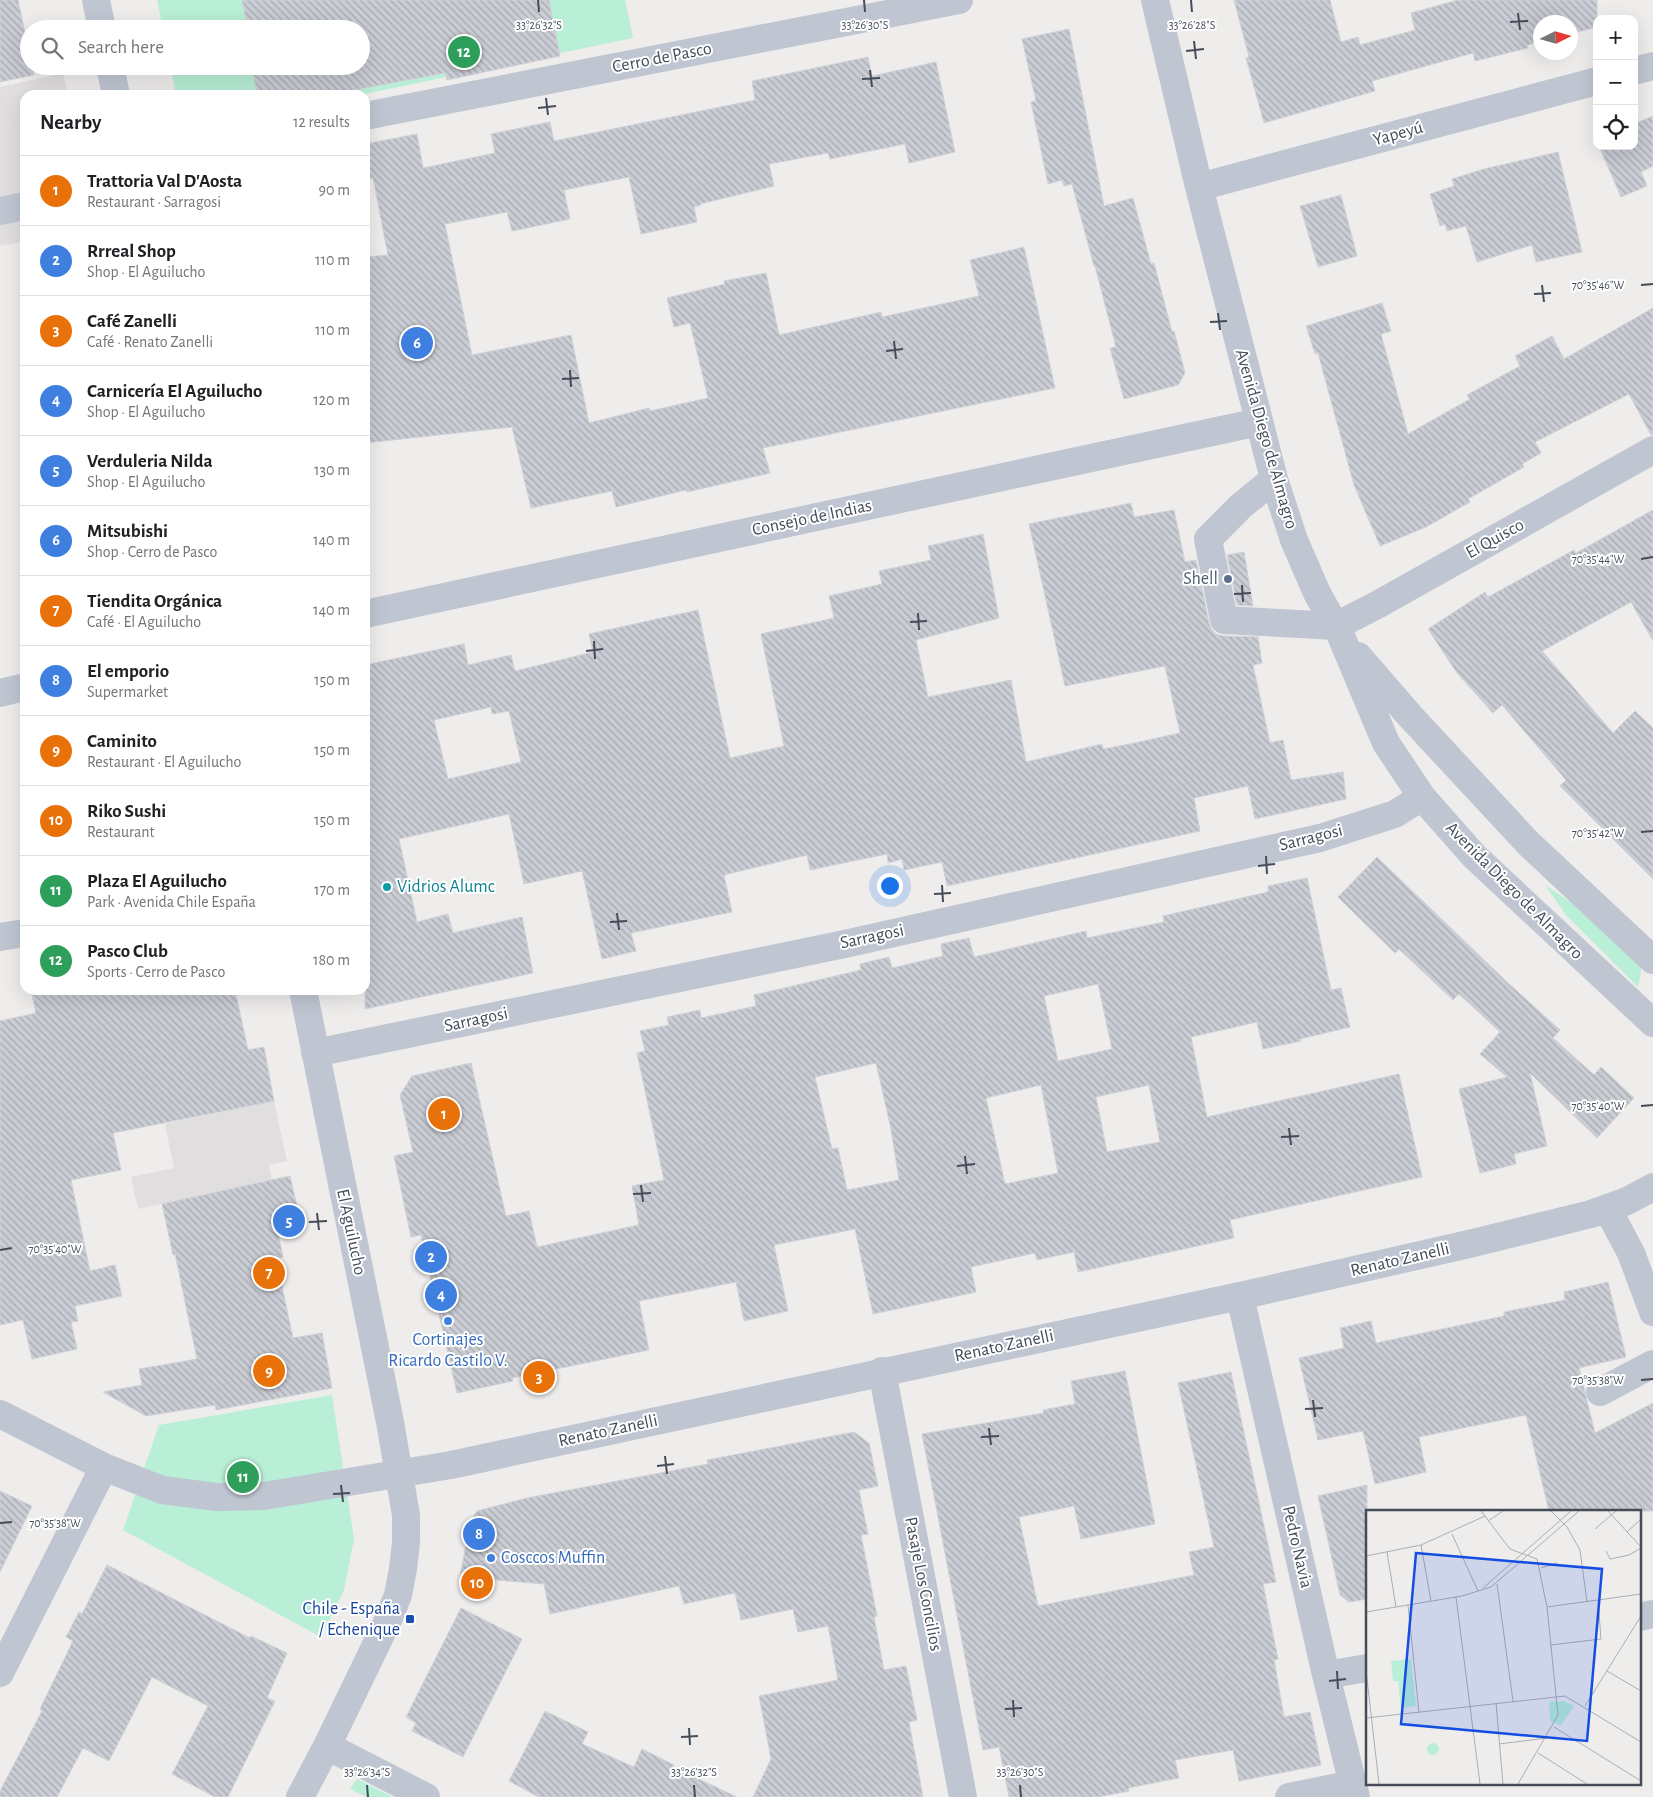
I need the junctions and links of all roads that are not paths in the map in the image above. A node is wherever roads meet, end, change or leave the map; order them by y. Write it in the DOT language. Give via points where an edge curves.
graph roads {
  1 [pos="96,0"];
  2 [pos="959,0"];
  3 [pos="1155,0"];
  4 [pos="100,20"];
  5 [pos="1653,66"];
  6 [pos="1638,70"];
  7 [pos="112,75"];
  8 [pos="1593,82"];
  9 [pos="115,90"];
  10 [pos="370,115"];
  11 [pos="1199,187"];
  12 [pos="20,207"];
  13 [pos="0,211"];
  14 [pos="1259,422"];
  15 [pos="1653,450"];
  16 [pos="1274,480"];
  17 [pos="370,613"];
  18 [pos="1338,631"];
  19 [pos="20,688"];
  20 [pos="0,693"];
  21 [pos="1422,797"];
  22 [pos="20,934"];
  23 [pos="0,937"];
  24 [pos="1653,960"];
  25 [pos="304,995"];
  26 [pos="1653,1023"];
  27 [pos="315,1053"];
  28 [pos="1653,1187"];
  29 [pos="1607,1208"];
  30 [pos="1240,1296"];
  31 [pos="1653,1312"];
  32 [pos="1653,1364"];
  33 [pos="882,1371"];
  34 [pos="1600,1392"];
  35 [pos="0,1414"];
  36 [pos="104,1467"];
  37 [pos="398,1474"];
  38 [pos="1653,1614"];
  39 [pos="1640,1617"];
  40 [pos="1366,1668"];
  41 [pos="0,1673"];
  42 [pos="1326,1675"];
  43 [pos="327,1746"];
  44 [pos="1354,1791"];
  45 [pos="300,1797"];
  46 [pos="426,1797"];
  47 [pos="963,1797"];
  48 [pos="1289,1797"];
  1 -- 4 [label="street"];
  2 -- 10 [label="street, Cerro de Pasco"];
  3 -- 11 [label="street, Avenida Diego de Almagro"];
  5 -- 6 [label="street"];
  7 -- 9 [label="street"];
  8 -- 11 [label="street, Yapeyú"];
  11 -- 14 [label="street, Avenida Diego de Almagro"];
  12 -- 13 [label="street"];
  14 -- 16 [label="street, Avenida Diego de Almagro"];
  14 -- 17 [label="street, Consejo de Indias"];
  15 -- 18 [label="street, El Quisco" via="1377,605"];
  16 -- 18 [label="street, Avenida Diego de Almagro" via="1294,540 1317,594"];
  16 -- 18 [label="street" via="1241,506 1208,540 1224,620"];
  18 -- 21 [label="street, Avenida Diego de Almagro" via="1386,743"];
  18 -- 24 [label="street, Avenida Diego de Almagro" via="1410,716 1528,843"];
  19 -- 20 [label="street"];
  21 -- 26 [label="street, Avenida Diego de Almagro" via="1474,856"];
  21 -- 27 [label="street, Sarragosi" via="1395,814 1320,838 840,945"];
  22 -- 23 [label="street"];
  25 -- 27 [label="street, El Aguilucho"];
  27 -- 37 [label="street, El Aguilucho"];
  28 -- 29 [label="street, Renato Zanelli"];
  29 -- 30 [label="street, Renato Zanelli" via="1469,1244"];
  29 -- 31 [label="street" via="1631,1253"];
  30 -- 33 [label="street, Renato Zanelli"];
  30 -- 42 [label="street, Pedro Navia"];
  32 -- 34 [label="street"];
  33 -- 37 [label="street, Renato Zanelli"];
  33 -- 47 [label="street, Pasaje Los Concilios"];
  35 -- 36 [label="street, Renato Zanelli"];
  36 -- 37 [label="street, Renato Zanelli" via="162,1490 217,1497 264,1496"];
  36 -- 41 [label="street"];
  37 -- 43 [label="street, El Aguilucho" via="406,1515 406,1542 398,1595"];
  38 -- 39 [label="street"];
  40 -- 42 [label="street"];
  42 -- 44 [label="street, Pedro Navia"];
  43 -- 45 [label="street, El Aguilucho"];
  43 -- 46 [label="street"];
  44 -- 48 [label="street"];
}
